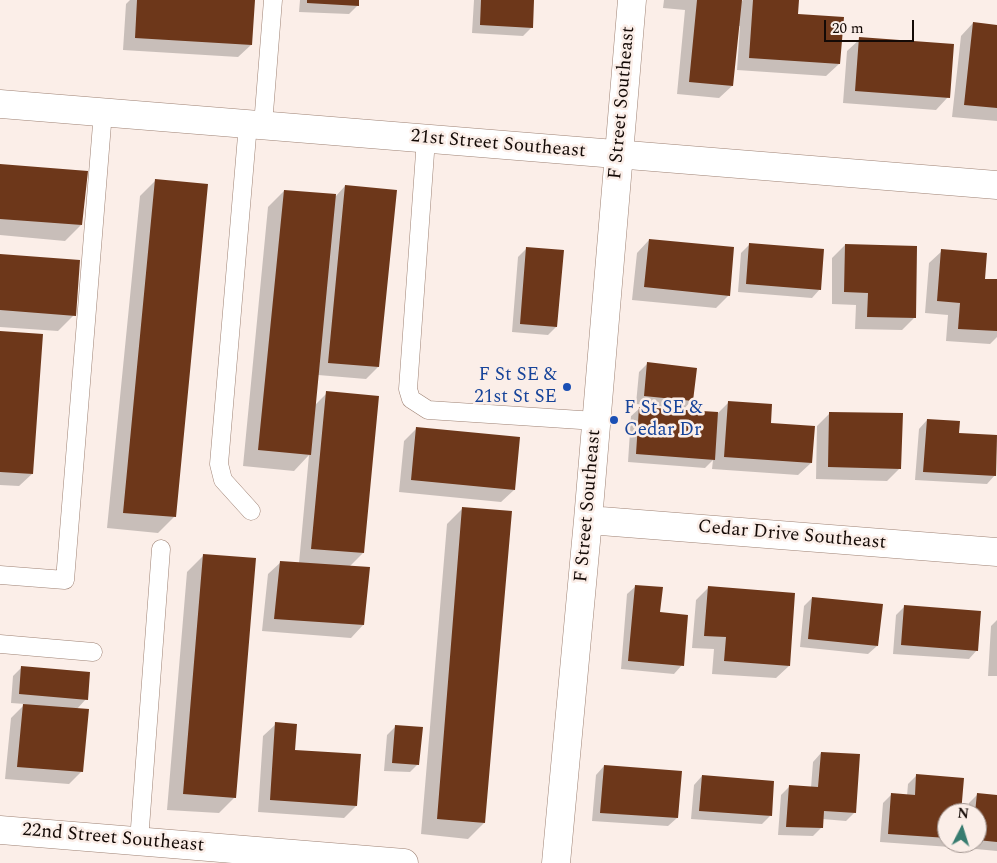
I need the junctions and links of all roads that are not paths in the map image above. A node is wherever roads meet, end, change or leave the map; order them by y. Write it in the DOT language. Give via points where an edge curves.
graph roads {
  1 [pos="272,0"];
  2 [pos="632,0"];
  3 [pos="0,104"];
  4 [pos="103,112"];
  5 [pos="255,125"];
  6 [pos="426,139"];
  7 [pos="619,154"];
  8 [pos="997,185"];
  9 [pos="596,421"];
  10 [pos="251,511"];
  11 [pos="588,520"];
  12 [pos="160,548"];
  13 [pos="997,552"];
  14 [pos="0,575"];
  15 [pos="0,644"];
  16 [pos="93,652"];
  17 [pos="0,830"];
  18 [pos="139,841"];
  19 [pos="404,863"];
  20 [pos="556,863"];
  1 -- 5 [label="lane"];
  2 -- 7 [label="street, F Street Southeast"];
  3 -- 4 [label="street, 21st Street Southeast"];
  4 -- 5 [label="street, 21st Street Southeast"];
  4 -- 14 [label="lane" via="66,580"];
  5 -- 6 [label="street, 21st Street Southeast"];
  5 -- 10 [label="lane" via="219,464 223,480"];
  6 -- 7 [label="street, 21st Street Southeast"];
  6 -- 9 [label="lane" via="408,389 411,399 428,410"];
  7 -- 8 [label="street, 21st Street Southeast"];
  7 -- 9 [label="street, F Street Southeast"];
  9 -- 11 [label="street, F Street Southeast"];
  11 -- 13 [label="street, Cedar Drive Southeast"];
  11 -- 20 [label="street, F Street Southeast"];
  12 -- 18 [label="lane"];
  15 -- 16 [label="lane"];
  17 -- 18 [label="street, 22nd Street Southeast"];
  18 -- 19 [label="street, 22nd Street Southeast"];
}
